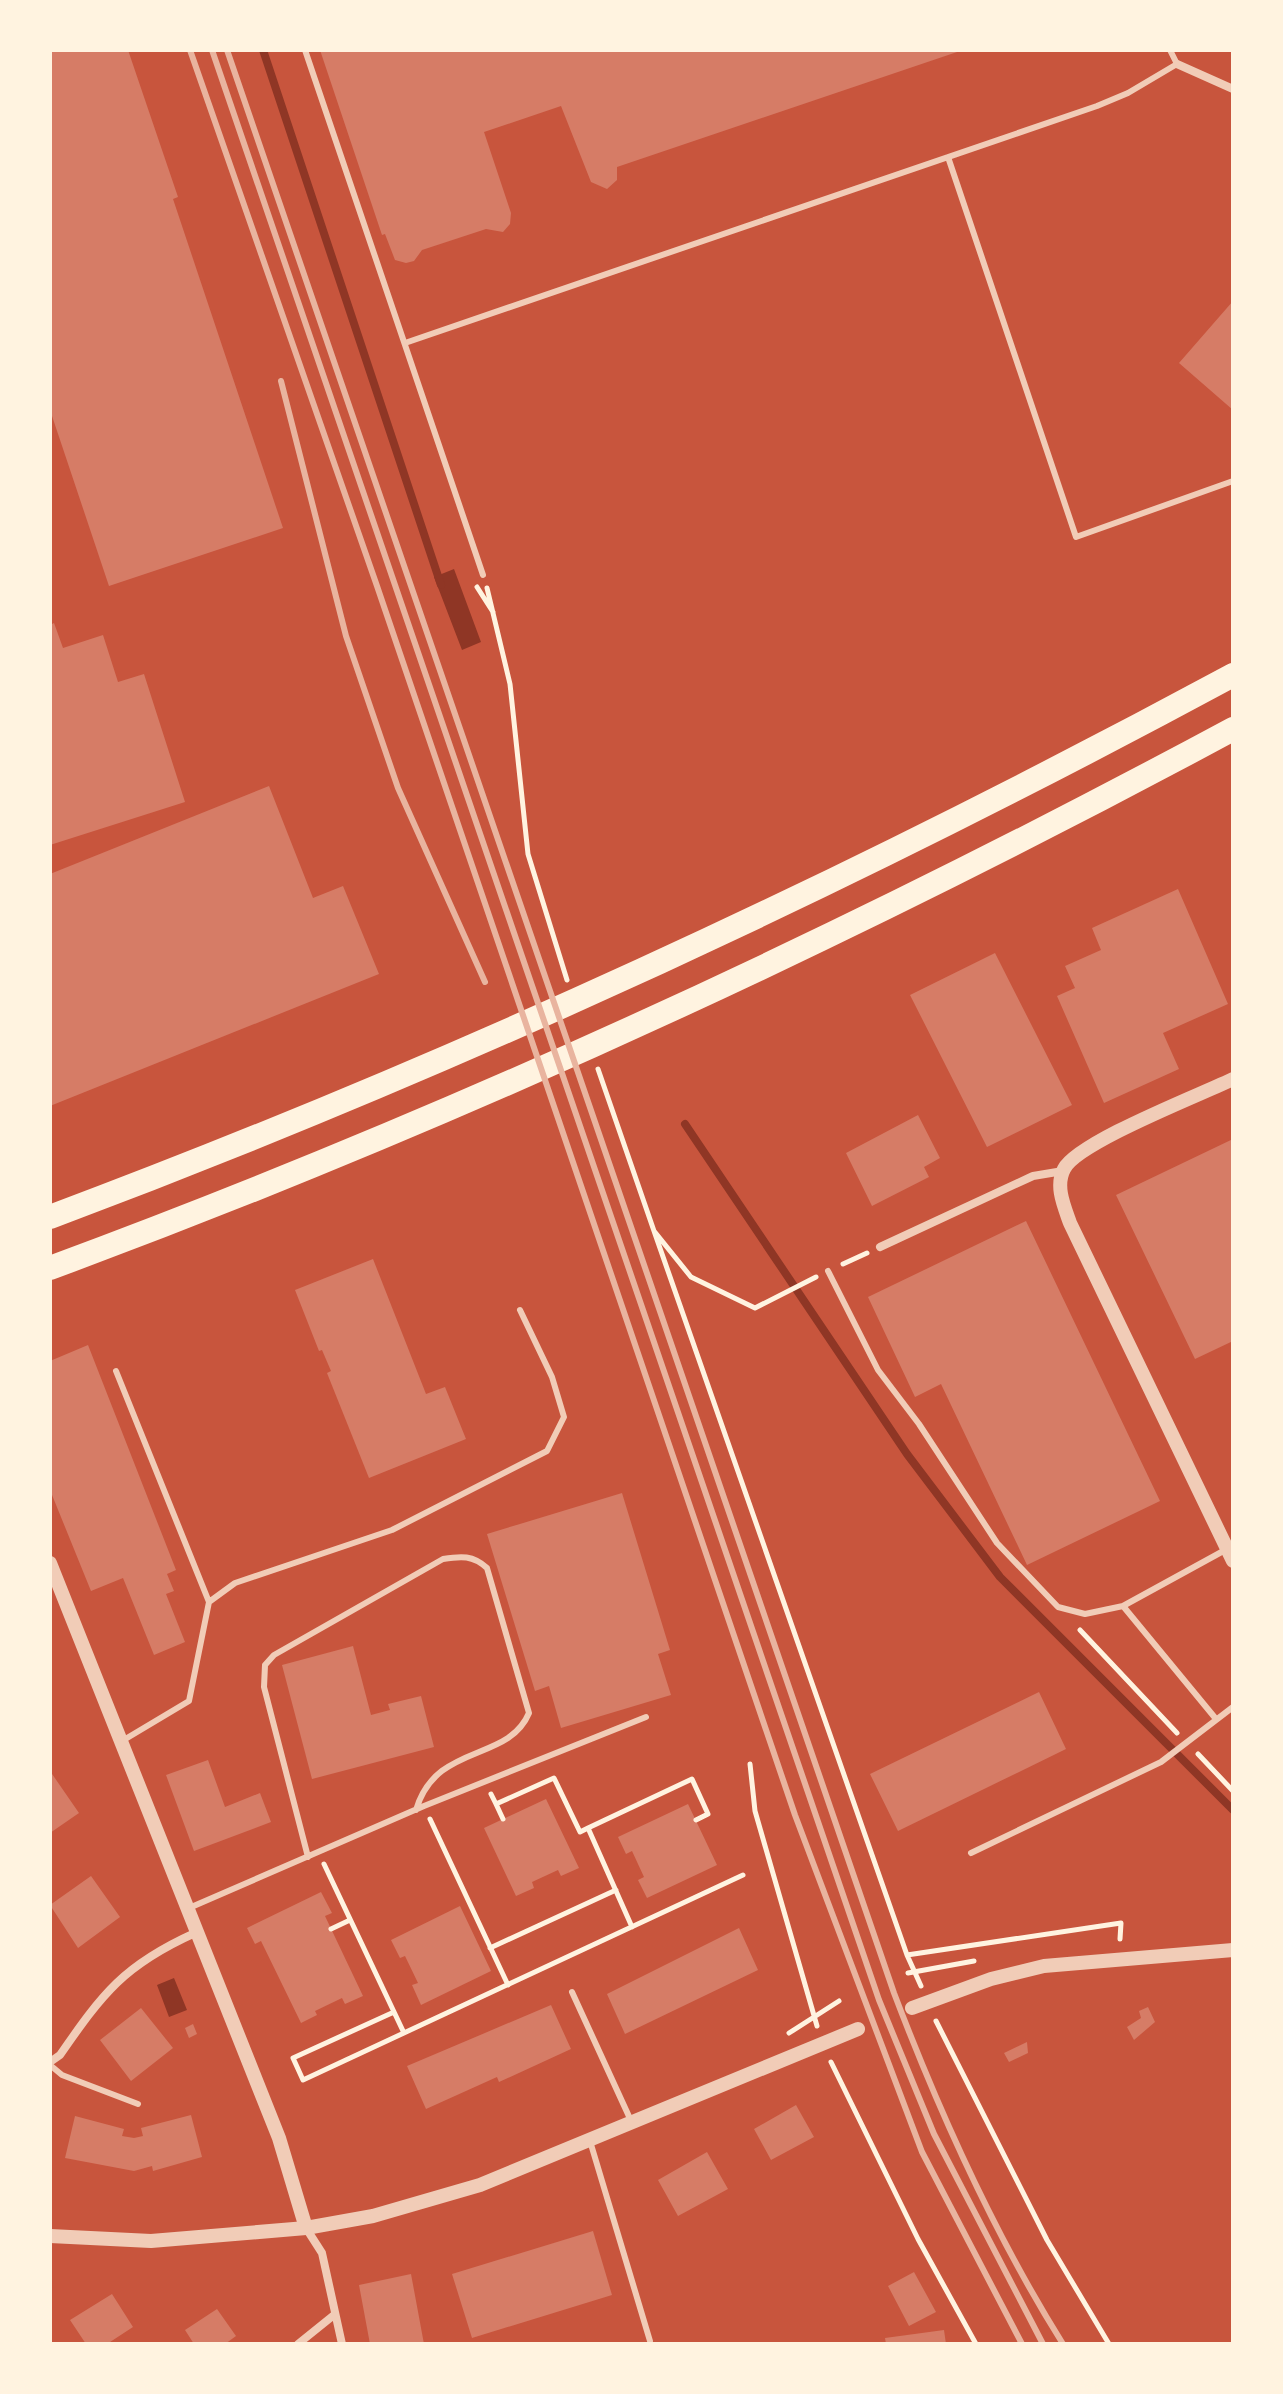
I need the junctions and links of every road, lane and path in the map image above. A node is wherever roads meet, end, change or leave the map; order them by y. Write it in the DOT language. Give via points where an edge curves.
graph roads {
  1 [pos="305,50"];
  2 [pos="1170,50"];
  3 [pos="1177,64"];
  4 [pos="1233,89"];
  5 [pos="948,157"];
  6 [pos="405,343"];
  7 [pos="1233,481"];
  8 [pos="483,575"];
  9 [pos="1233,675"];
  10 [pos="1233,729"];
  11 [pos="549,928"];
  12 [pos="1233,1079"];
  13 [pos="618,1127"];
  14 [pos="1063,1171"];
  15 [pos="50,1217"];
  16 [pos="654,1231"];
  17 [pos="880,1247"];
  18 [pos="50,1268"];
  19 [pos="828,1271"];
  20 [pos="803,1283"];
  21 [pos="520,1310"];
  22 [pos="116,1371"];
  23 [pos="1230,1555"];
  24 [pos="50,1563"];
  25 [pos="209,1602"];
  26 [pos="1123,1606"];
  27 [pos="1058,1607"];
  28 [pos="1233,1707"];
  29 [pos="646,1717"];
  30 [pos="1216,1719"];
  31 [pos="122,1741"];
  32 [pos="1185,1741"];
  33 [pos="750,1764"];
  34 [pos="486,1782"];
  35 [pos="1233,1791"];
  36 [pos="496,1804"];
  37 [pos="424,1806"];
  38 [pos="416,1810"];
  39 [pos="503,1819"];
  40 [pos="696,1820"];
  41 [pos="588,1828"];
  42 [pos="318,1853"];
  43 [pos="971,1853"];
  44 [pos="308,1857"];
  45 [pos="743,1875"];
  46 [pos="616,1890"];
  47 [pos="186,1909"];
  48 [pos="350,1920"];
  49 [pos="632,1927"];
  50 [pos="331,1929"];
  51 [pos="195,1933"];
  52 [pos="1120,1942"];
  53 [pos="490,1948"];
  54 [pos="1233,1950"];
  55 [pos="922,1969"];
  56 [pos="908,1973"];
  57 [pos="508,1985"];
  58 [pos="572,1992"];
  59 [pos="912,2008"];
  60 [pos="394,2012"];
  61 [pos="858,2029"];
  62 [pos="404,2033"];
  63 [pos="822,2044"];
  64 [pos="951,2054"];
  65 [pos="831,2061"];
  66 [pos="50,2064"];
  67 [pos="138,2104"];
  68 [pos="632,2123"];
  69 [pos="590,2141"];
  70 [pos="306,2228"];
  71 [pos="50,2236"];
  72 [pos="334,2315"];
  73 [pos="650,2341"];
  74 [pos="298,2344"];
  75 [pos="342,2344"];
  76 [pos="976,2344"];
  77 [pos="1109,2344"];
  1 -- 6 [label="lane"];
  2 -- 3 [label="lane"];
  3 -- 4 [label="street"];
  3 -- 5 [label="lane" via="1113,100"];
  5 -- 6 [label="lane"];
  5 -- 7 [label="lane" via="1076,537"];
  6 -- 8 [label="lane"];
  8 -- 11 [label="path" via="510,684 528,854"];
  9 -- 15 [label="highway" via="924,835 622,979 343,1100"];
  10 -- 18 [label="highway" via="961,871 618,1033 323,1160"];
  12 -- 14 [label="street" via="1083,1150"];
  13 -- 16 [label="path"];
  14 -- 17 [label="street" via="1033,1176"];
  14 -- 23 [label="street" via="1062,1199 1070,1223"];
  16 -- 20 [label="path" via="691,1277 755,1308"];
  16 -- 52 [label="path" via="907,1955 1121,1923"];
  19 -- 27 [label="lane" via="878,1370 997,1543"];
  21 -- 25 [label="lane" via="552,1377 564,1417 547,1451 392,1530 235,1583"];
  22 -- 25 [label="lane"];
  23 -- 26 [label="lane"];
  24 -- 31 [label="street"];
  25 -- 31 [label="lane" via="189,1701"];
  26 -- 27 [label="lane" via="1085,1614"];
  26 -- 30 [label="lane"];
  27 -- 32 [label="path"];
  28 -- 30 [label="lane"];
  29 -- 34 [label="lane"];
  30 -- 32 [label="lane"];
  31 -- 47 [label="street"];
  32 -- 35 [label="path"];
  32 -- 43 [label="lane" via="1161,1762"];
  33 -- 63 [label="path" via="755,1811"];
  34 -- 36 [label="path"];
  34 -- 37 [label="lane"];
  36 -- 39 [label="path"];
  36 -- 41 [label="path" via="554,1778 580,1832"];
  37 -- 38 [label="lane"];
  37 -- 53 [label="path"];
  38 -- 42 [label="lane"];
  38 -- 44 [label="lane" via="431,1778 514,1735 529,1713 487,1568 463,1556 443,1559 265,1665 264,1687"];
  40 -- 41 [label="path" via="708,1814 692,1779"];
  41 -- 46 [label="path"];
  42 -- 44 [label="lane"];
  42 -- 48 [label="path"];
  44 -- 47 [label="lane"];
  45 -- 49 [label="path"];
  46 -- 49 [label="path"];
  46 -- 53 [label="path"];
  47 -- 51 [label="street"];
  48 -- 50 [label="path"];
  48 -- 60 [label="path"];
  49 -- 57 [label="path"];
  51 -- 66 [label="street" via="111,1986"];
  51 -- 70 [label="street" via="279,2138"];
  53 -- 57 [label="path"];
  54 -- 59 [label="street" via="1044,1966"];
  55 -- 56 [label="path"];
  57 -- 62 [label="path"];
  58 -- 68 [label="lane"];
  60 -- 62 [label="path"];
  60 -- 62 [label="path" via="293,2058 303,2080"];
  61 -- 63 [label="street"];
  63 -- 68 [label="street"];
  64 -- 77 [label="path" via="1047,2240"];
  65 -- 76 [label="path"];
  66 -- 67 [label="lane" via="62,2075"];
  68 -- 69 [label="street"];
  69 -- 70 [label="street" via="480,2185 381,2214"];
  69 -- 73 [label="lane"];
  70 -- 71 [label="street" via="151,2241"];
  70 -- 72 [label="street" via="322,2253"];
  72 -- 74 [label="street"];
  72 -- 75 [label="street"];
}
